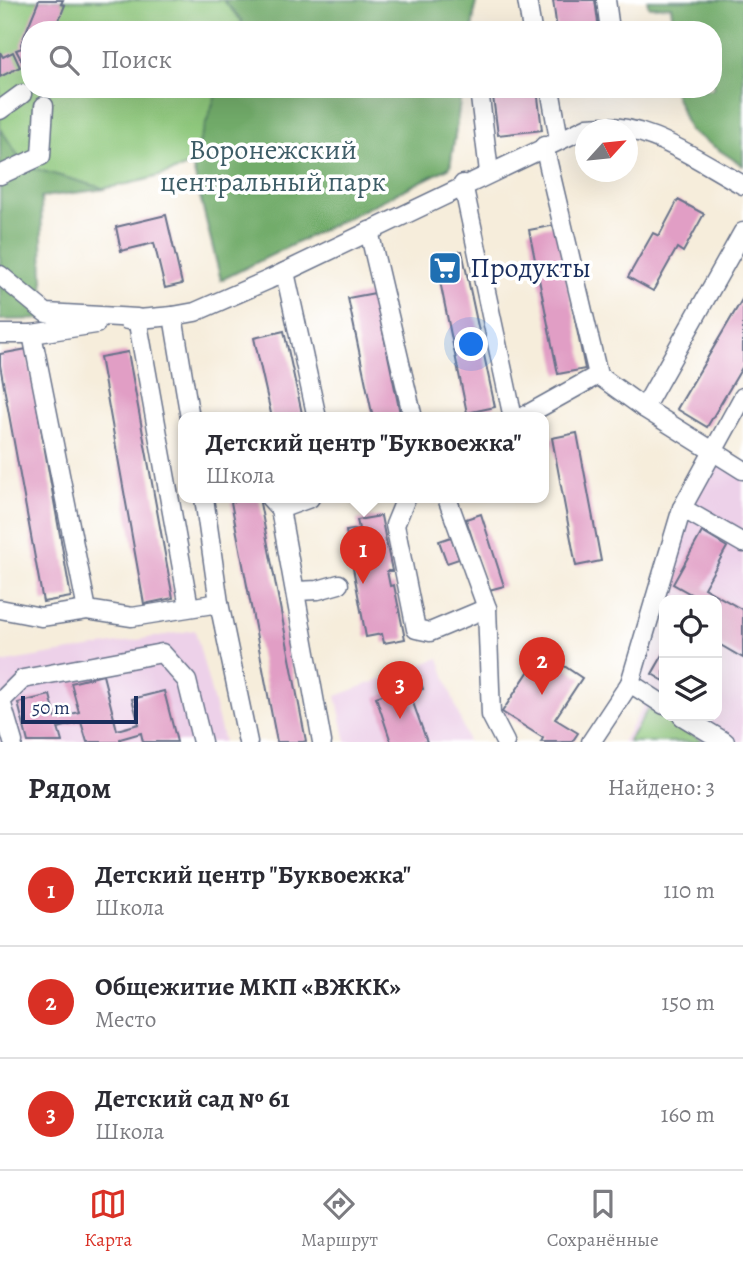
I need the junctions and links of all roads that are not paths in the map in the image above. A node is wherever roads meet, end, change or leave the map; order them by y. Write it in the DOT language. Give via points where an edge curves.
graph roads {
  1 [pos="527,0"];
  2 [pos="606,0"];
  3 [pos="530,21"];
  4 [pos="609,21"];
  5 [pos="21,95"];
  6 [pos="480,98"];
  7 [pos="550,98"];
  8 [pos="44,106"];
  9 [pos="0,110"];
  10 [pos="552,143"];
  11 [pos="489,172"];
  12 [pos="0,175"];
  13 [pos="463,184"];
  14 [pos="743,185"];
  15 [pos="369,231"];
  16 [pos="743,233"];
  17 [pos="285,272"];
  18 [pos="0,275"];
  19 [pos="173,317"];
  20 [pos="137,318"];
  21 [pos="0,334"];
  22 [pos="32,334"];
  23 [pos="598,375"];
  24 [pos="743,397"];
  25 [pos="644,408"];
  26 [pos="189,412"];
  27 [pos="316,412"];
  28 [pos="412,412"];
  29 [pos="512,412"];
  30 [pos="532,412"];
  31 [pos="711,450"];
  32 [pos="743,470"];
  33 [pos="205,503"];
  34 [pos="404,503"];
  35 [pos="449,503"];
  36 [pos="275,504"];
  37 [pos="682,508"];
  38 [pos="743,543"];
  39 [pos="339,584"];
  40 [pos="296,591"];
  41 [pos="219,603"];
  42 [pos="189,607"];
  43 [pos="487,608"];
  44 [pos="0,609"];
  45 [pos="87,610"];
  46 [pos="630,683"];
  47 [pos="659,702"];
  48 [pos="690,721"];
  49 [pos="13,742"];
  50 [pos="202,742"];
  51 [pos="248,742"];
  52 [pos="323,742"];
  53 [pos="505,742"];
  54 [pos="591,742"];
  55 [pos="725,742"];
  1 -- 3 [label="street"];
  2 -- 4 [label="street"];
  5 -- 9 [label="street"];
  6 -- 11 [label="street"];
  7 -- 10 [label="street"];
  8 -- 12 [label="street" via="41,156"];
  10 -- 11 [label="street"];
  10 -- 14 [label="street" via="588,127 630,128 659,138"];
  10 -- 23 [label="street"];
  11 -- 13 [label="street"];
  13 -- 15 [label="street"];
  13 -- 29 [label="street"];
  15 -- 17 [label="street"];
  15 -- 28 [label="street"];
  16 -- 25 [label="street"];
  17 -- 19 [label="street" via="195,312"];
  17 -- 27 [label="street"];
  18 -- 20 [label="street" via="46,313"];
  19 -- 20 [label="street"];
  19 -- 26 [label="street"];
  20 -- 22 [label="street"];
  20 -- 42 [label="street"];
  21 -- 22 [label="street"];
  22 -- 45 [label="street"];
  23 -- 25 [label="street"];
  23 -- 30 [label="street"];
  24 -- 31 [label="street"];
  25 -- 31 [label="street"];
  31 -- 32 [label="street"];
  31 -- 37 [label="street"];
  33 -- 41 [label="street"];
  34 -- 43 [label="street" via="395,525 416,629 430,632"];
  35 -- 43 [label="street"];
  36 -- 40 [label="street"];
  37 -- 38 [label="street"];
  37 -- 46 [label="street"];
  39 -- 40 [label="street"];
  40 -- 52 [label="street"];
  41 -- 42 [label="street"];
  41 -- 51 [label="street"];
  42 -- 45 [label="street" via="132,617"];
  43 -- 53 [label="street" via="491,715"];
  44 -- 45 [label="street" via="41,617"];
  46 -- 47 [label="street"];
  46 -- 54 [label="street"];
  48 -- 55 [label="street"];
  49 -- 50 [label="street" via="1,701 23,679 162,653 187,681"];
}
